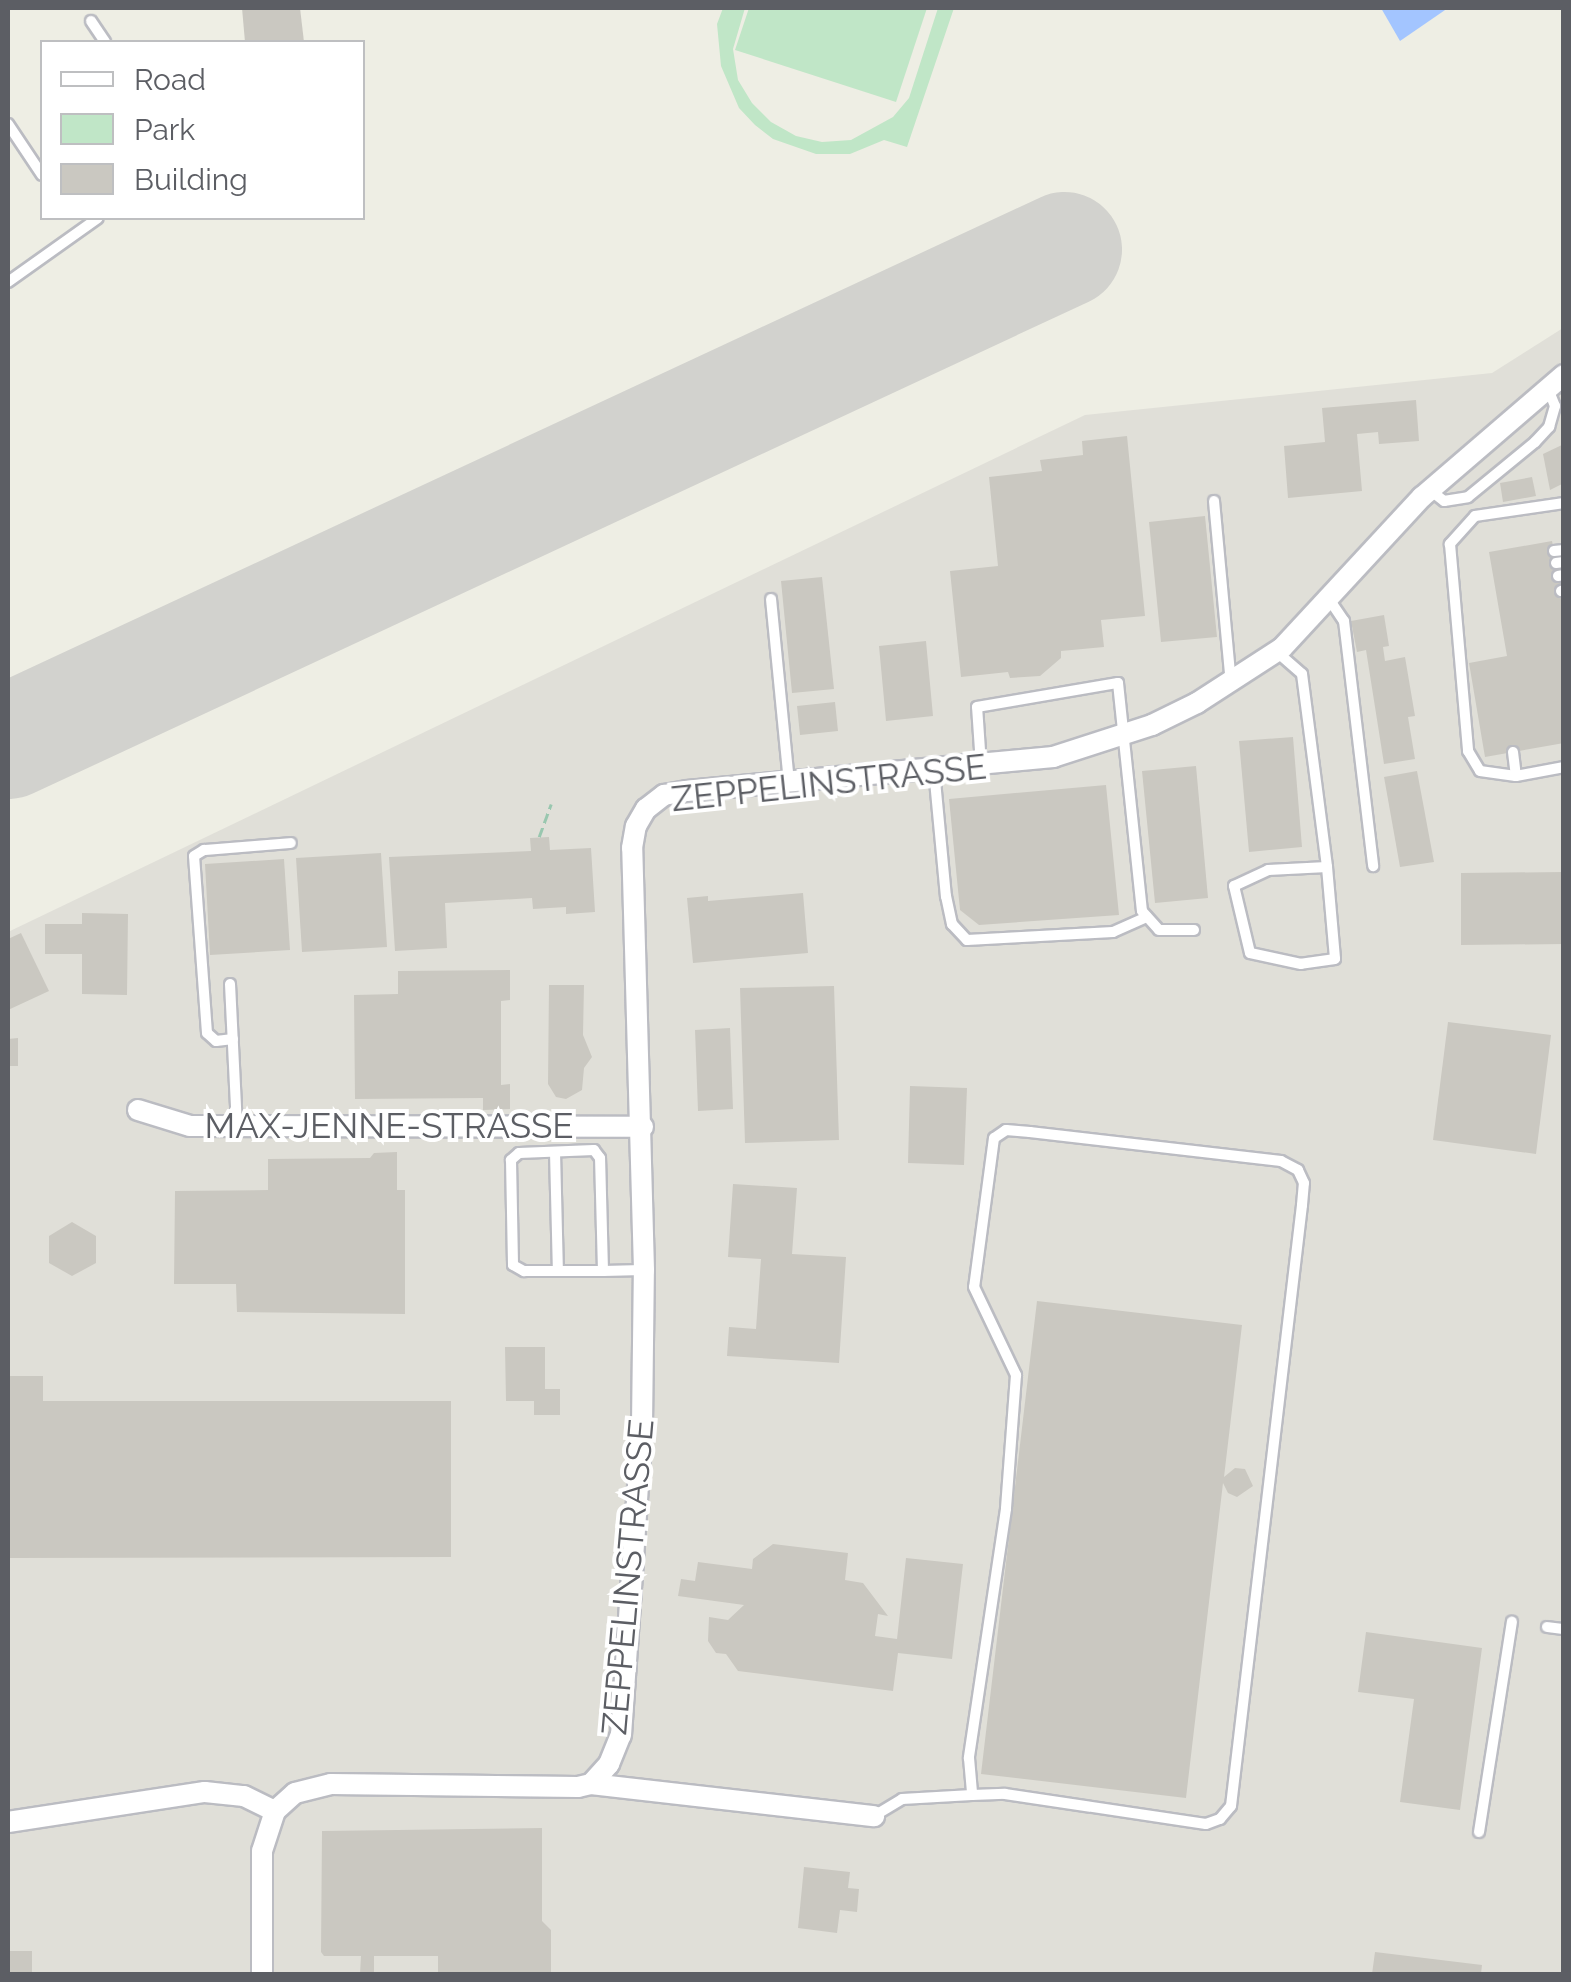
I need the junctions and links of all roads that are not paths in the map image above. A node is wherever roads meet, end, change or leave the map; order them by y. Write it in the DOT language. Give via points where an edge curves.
graph roads {
  1 [pos="90,21"];
  2 [pos="104,40"];
  3 [pos="8,124"];
  4 [pos="40,172"];
  5 [pos="73,220"];
  6 [pos="95,220"];
  7 [pos="80,230"];
  8 [pos="8,282"];
  9 [pos="1555,381"];
  10 [pos="1430,490"];
  11 [pos="1214,500"];
  12 [pos="1564,503"];
  13 [pos="1329,598"];
  14 [pos="771,599"];
  15 [pos="1276,652"];
  16 [pos="1231,683"];
  17 [pos="1123,737"];
  18 [pos="1513,752"];
  19 [pos="981,766"];
  20 [pos="1564,767"];
  21 [pos="934,770"];
  22 [pos="1516,776"];
  23 [pos="789,783"];
  24 [pos="291,843"];
  25 [pos="1373,866"];
  26 [pos="1327,867"];
  27 [pos="1147,917"];
  28 [pos="1194,930"];
  29 [pos="230,984"];
  30 [pos="232,1040"];
  31 [pos="138,1110"];
  32 [pos="236,1126"];
  33 [pos="644,1127"];
  34 [pos="555,1152"];
  35 [pos="644,1270"];
  36 [pos="558,1271"];
  37 [pos="602,1271"];
  38 [pos="1512,1622"];
  39 [pos="1546,1627"];
  40 [pos="1564,1629"];
  41 [pos="591,1784"];
  42 [pos="972,1796"];
  43 [pos="275,1811"];
  44 [pos="874,1816"];
  45 [pos="8,1822"];
  46 [pos="1480,1832"];
  47 [pos="262,1974"];
  1 -- 2 [label="lane"];
  3 -- 4 [label="lane"];
  5 -- 7 [label="lane"];
  6 -- 7 [label="lane"];
  7 -- 8 [label="lane"];
  9 -- 10 [label="street, ZEPPELINSTRASSE"];
  9 -- 10 [label="lane" via="1549,427 1535,442 1468,497 1444,501"];
  10 -- 13 [label="street, ZEPPELINSTRASSE"];
  11 -- 16 [label="lane"];
  12 -- 22 [label="lane" via="1475,516 1450,544 1468,751 1480,772"];
  13 -- 15 [label="street, ZEPPELINSTRASSE"];
  13 -- 25 [label="lane" via="1344,621"];
  14 -- 23 [label="lane"];
  15 -- 16 [label="street, ZEPPELINSTRASSE"];
  15 -- 26 [label="lane" via="1302,674"];
  16 -- 17 [label="street, ZEPPELINSTRASSE"];
  17 -- 19 [label="street, ZEPPELINSTRASSE" via="1053,757"];
  17 -- 19 [label="lane" via="1118,683 977,706"];
  17 -- 27 [label="lane"];
  18 -- 22 [label="lane"];
  19 -- 21 [label="street, ZEPPELINSTRASSE"];
  20 -- 22 [label="lane"];
  21 -- 23 [label="street, ZEPPELINSTRASSE"];
  21 -- 27 [label="lane" via="946,896 952,924 968,940 1114,932"];
  23 -- 33 [label="street, ZEPPELINSTRASSE" via="664,795 636,826"];
  24 -- 30 [label="lane" via="194,856 207,1033"];
  26 -- 26 [label="lane" via="1335,959 1300,964 1250,953 1234,886 1268,870"];
  27 -- 28 [label="lane" via="1159,930"];
  29 -- 30 [label="lane"];
  30 -- 32 [label="lane"];
  31 -- 32 [label="street, MAX-JENNE-STRASSE" via="190,1126"];
  32 -- 33 [label="street, MAX-JENNE-STRASSE"];
  33 -- 35 [label="street, ZEPPELINSTRASSE"];
  34 -- 36 [label="lane"];
  34 -- 36 [label="lane" via="519,1152 511,1160 513,1265"];
  34 -- 37 [label="lane" via="594,1150 600,1158"];
  35 -- 37 [label="lane"];
  35 -- 41 [label="street, ZEPPELINSTRASSE" via="642,1425 621,1735"];
  36 -- 37 [label="lane"];
  38 -- 46 [label="lane"];
  39 -- 40 [label="lane"];
  41 -- 43 [label="street, ZEPPELINSTRASSE" via="331,1784 295,1792"];
  41 -- 44 [label="street, ZEPPELINSTRASSE"];
  42 -- 42 [label="lane" via="1004,1794 1206,1824 1231,1806 1298,1242 1304,1183 1298,1170 1280,1161 1030,1132 1006,1130 994,1138 974,1287 1016,1375 1006,1509 969,1758"];
  42 -- 44 [label="lane" via="902,1799"];
  43 -- 45 [label="street" via="244,1796 205,1792"];
  43 -- 47 [label="street" via="262,1851"];
}
